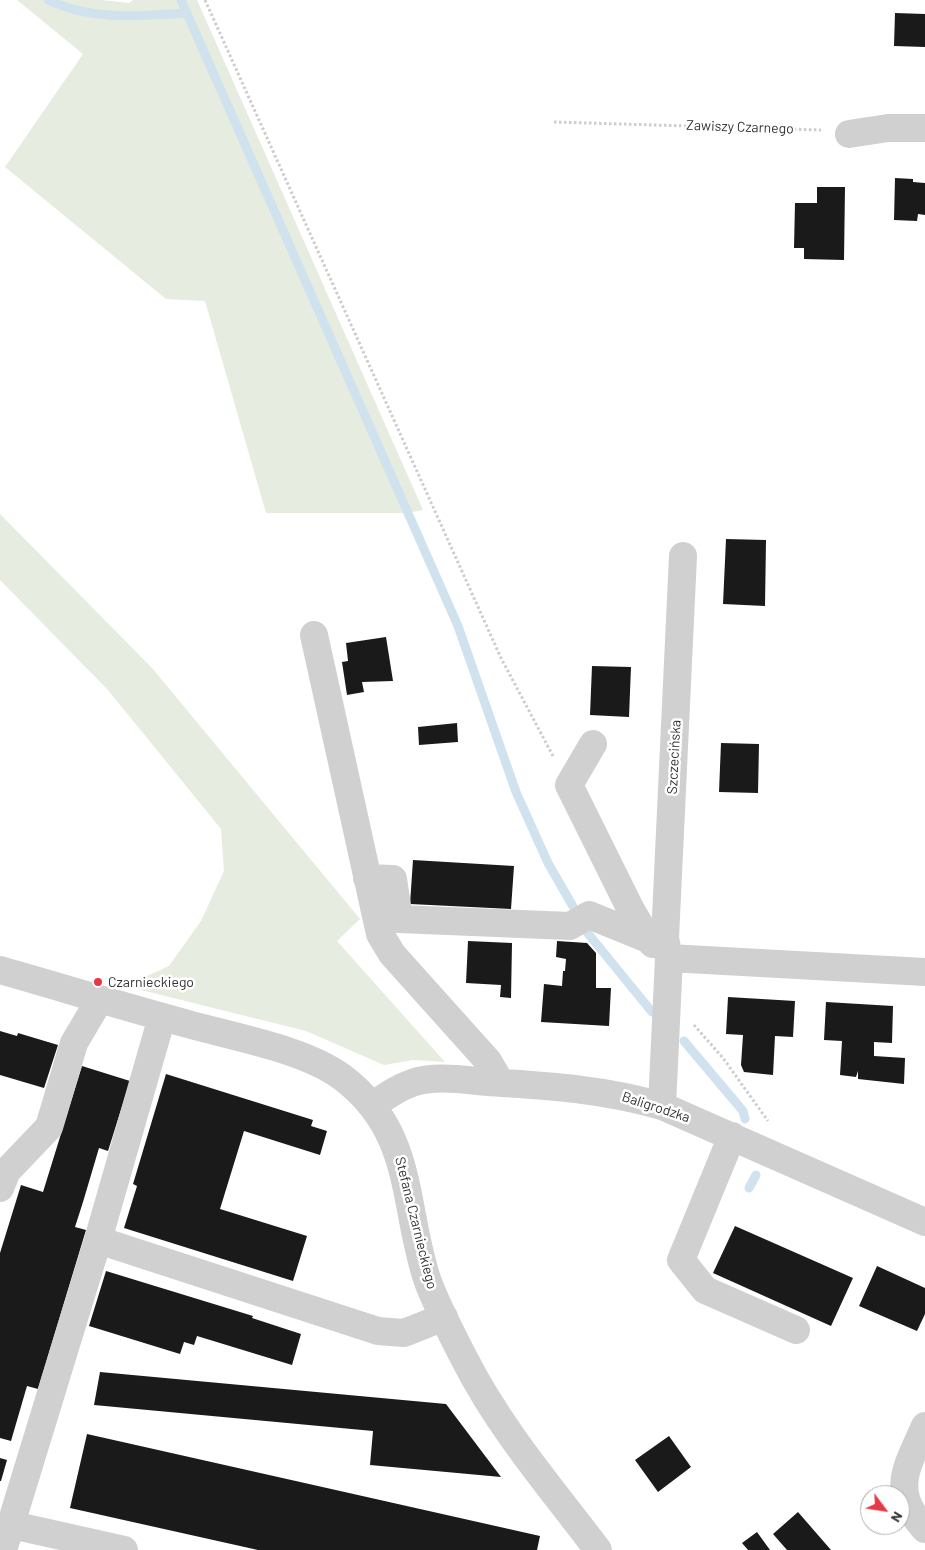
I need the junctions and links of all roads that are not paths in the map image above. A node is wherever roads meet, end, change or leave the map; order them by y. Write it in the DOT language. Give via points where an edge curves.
graph roads {
  1 [pos="925,128"];
  2 [pos="849,134"];
  3 [pos="683,556"];
  4 [pos="314,635"];
  5 [pos="593,744"];
  6 [pos="367,878"];
  7 [pos="648,939"];
  8 [pos="669,958"];
  9 [pos="0,970"];
  10 [pos="925,972"];
  11 [pos="100,999"];
  12 [pos="162,1017"];
  13 [pos="501,1082"];
  14 [pos="372,1106"];
  15 [pos="662,1106"];
  16 [pos="732,1136"];
  17 [pos="0,1188"];
  18 [pos="925,1222"];
  19 [pos="98,1240"];
  20 [pos="444,1317"];
  21 [pos="796,1330"];
  22 [pos="925,1426"];
  23 [pos="925,1529"];
  24 [pos="7,1538"];
  25 [pos="124,1550"];
  26 [pos="598,1550"];
  1 -- 2 [label="street" via="888,128"];
  3 -- 8 [label="street, Szczecińska" via="665,938"];
  4 -- 6 [label="street"];
  5 -- 7 [label="street" via="569,785"];
  6 -- 7 [label="street" via="394,879 399,919 570,926 589,915"];
  6 -- 13 [label="street" via="380,934 392,954 488,1061"];
  7 -- 8 [label="street"];
  8 -- 10 [label="street"];
  8 -- 15 [label="street, Szczecińska"];
  9 -- 11 [label="street, Stefana Czarnieckiego"];
  11 -- 12 [label="street, Stefana Czarnieckiego"];
  11 -- 17 [label="street" via="74,1043 49,1127 7,1171"];
  12 -- 14 [label="street, Stefana Czarnieckiego" via="322,1064 360,1091"];
  12 -- 19 [label="street"];
  13 -- 14 [label="street, Baligrodzka" via="443,1079 413,1082"];
  13 -- 15 [label="street, Baligrodzka" via="620,1094"];
  14 -- 20 [label="street, Stefana Czarnieckiego" via="396,1146 409,1188 428,1281"];
  15 -- 16 [label="street, Baligrodzka"];
  16 -- 18 [label="street, Baligrodzka"];
  16 -- 21 [label="street" via="681,1260 705,1290"];
  19 -- 20 [label="street" via="378,1331 404,1333"];
  19 -- 24 [label="street"];
  20 -- 26 [label="street, Stefana Czarnieckiego" via="498,1415"];
  22 -- 23 [label="street" via="906,1468 903,1484 907,1501"];
  24 -- 25 [label="street"];
}
